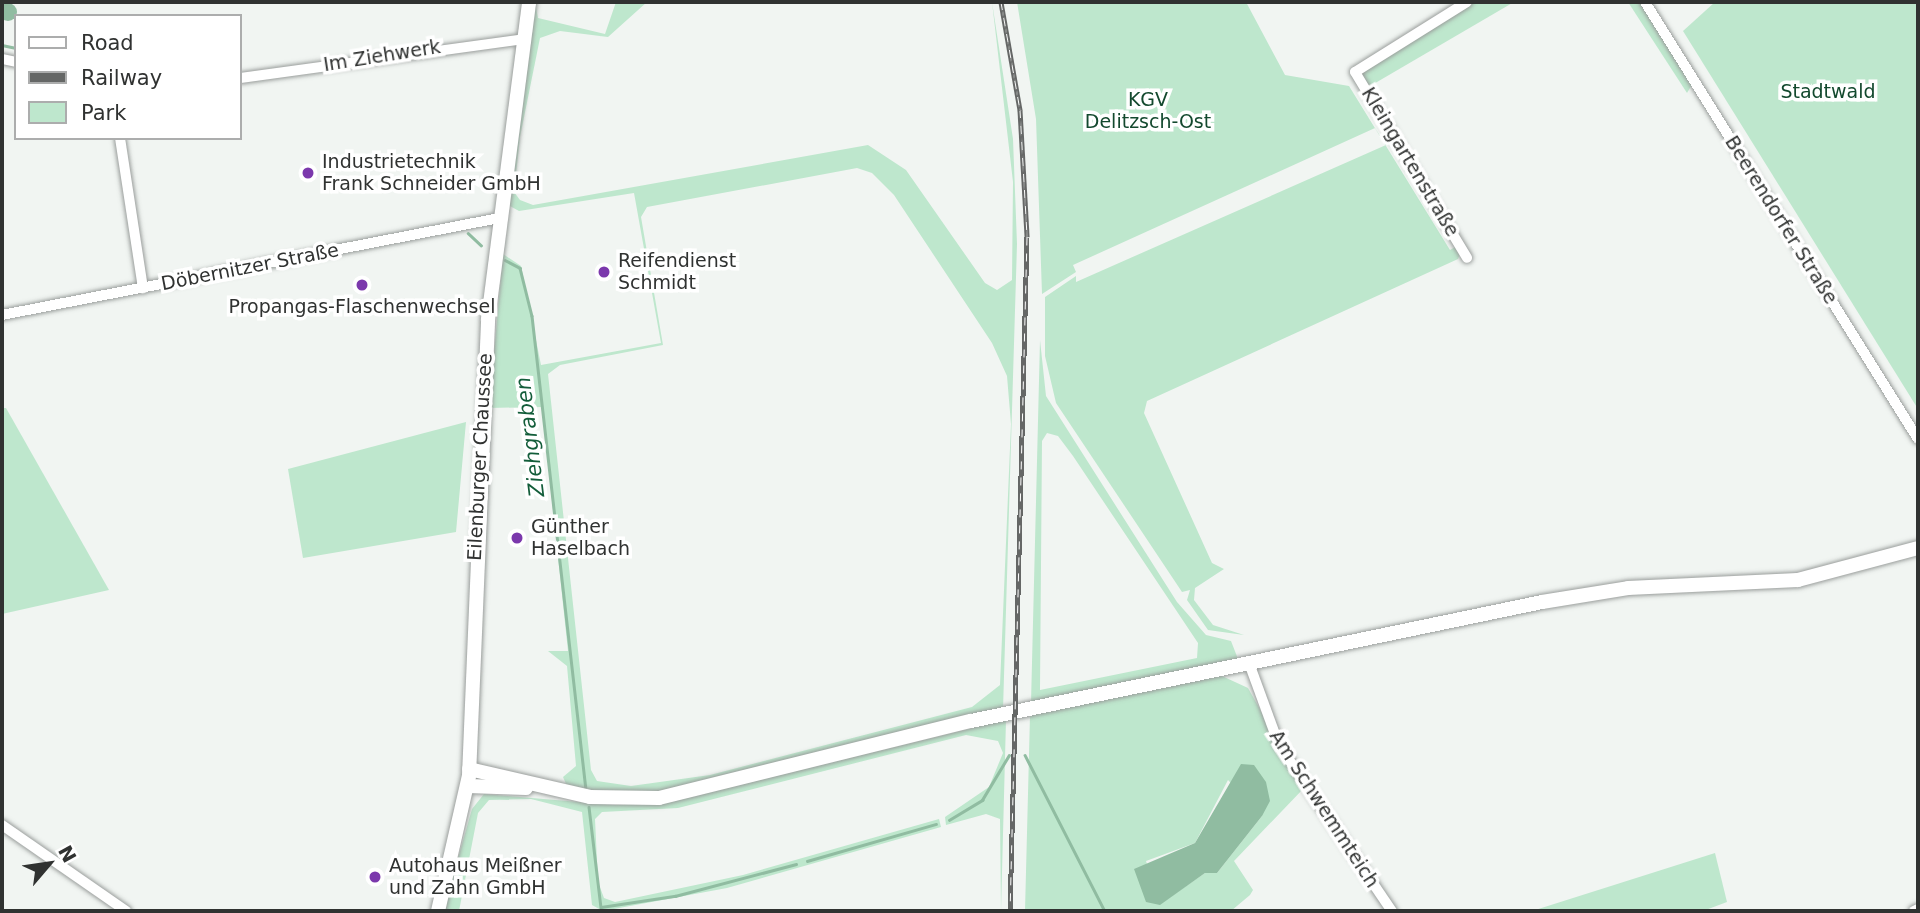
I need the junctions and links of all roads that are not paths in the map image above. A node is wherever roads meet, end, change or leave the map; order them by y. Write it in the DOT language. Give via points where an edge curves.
graph roads {
  1 [pos="529,2"];
  2 [pos="1467,2"];
  3 [pos="1645,2"];
  4 [pos="524,39"];
  5 [pos="242,78"];
  6 [pos="120,140"];
  7 [pos="499,218"];
  8 [pos="1467,258"];
  9 [pos="143,288"];
  10 [pos="2,315"];
  11 [pos="1918,439"];
  12 [pos="1918,548"];
  13 [pos="1249,663"];
  14 [pos="470,769"];
  15 [pos="468,786"];
  16 [pos="531,787"];
  17 [pos="2,825"];
  18 [pos="126,911"];
  19 [pos="438,911"];
  20 [pos="1392,911"];
  1 -- 4 [label="main road, Eilenburger Chaussee"];
  2 -- 8 [label="street, Kleingartenstraße" via="1355,72"];
  3 -- 11 [label="street, Beerendorfer Straße"];
  4 -- 5 [label="street, Im Ziehwerk"];
  4 -- 7 [label="main road, Eilenburger Chaussee"];
  6 -- 9 [label="street"];
  7 -- 9 [label="street, Döbernitzer Straße"];
  7 -- 14 [label="main road, Eilenburger Chaussee" via="475,519"];
  9 -- 10 [label="street, Döbernitzer Straße"];
  12 -- 13 [label="main road" via="1798,580 1588,593"];
  13 -- 16 [label="main road" via="945,727 684,794 604,799"];
  13 -- 20 [label="street, Am Schwemmteich" via="1279,745"];
  14 -- 15 [label="main road, Eilenburger Chaussee"];
  14 -- 16 [label="main road"];
  15 -- 16 [label="main road"];
  15 -- 19 [label="main road, Eilenburger Chaussee"];
  17 -- 18 [label="street"];
}
